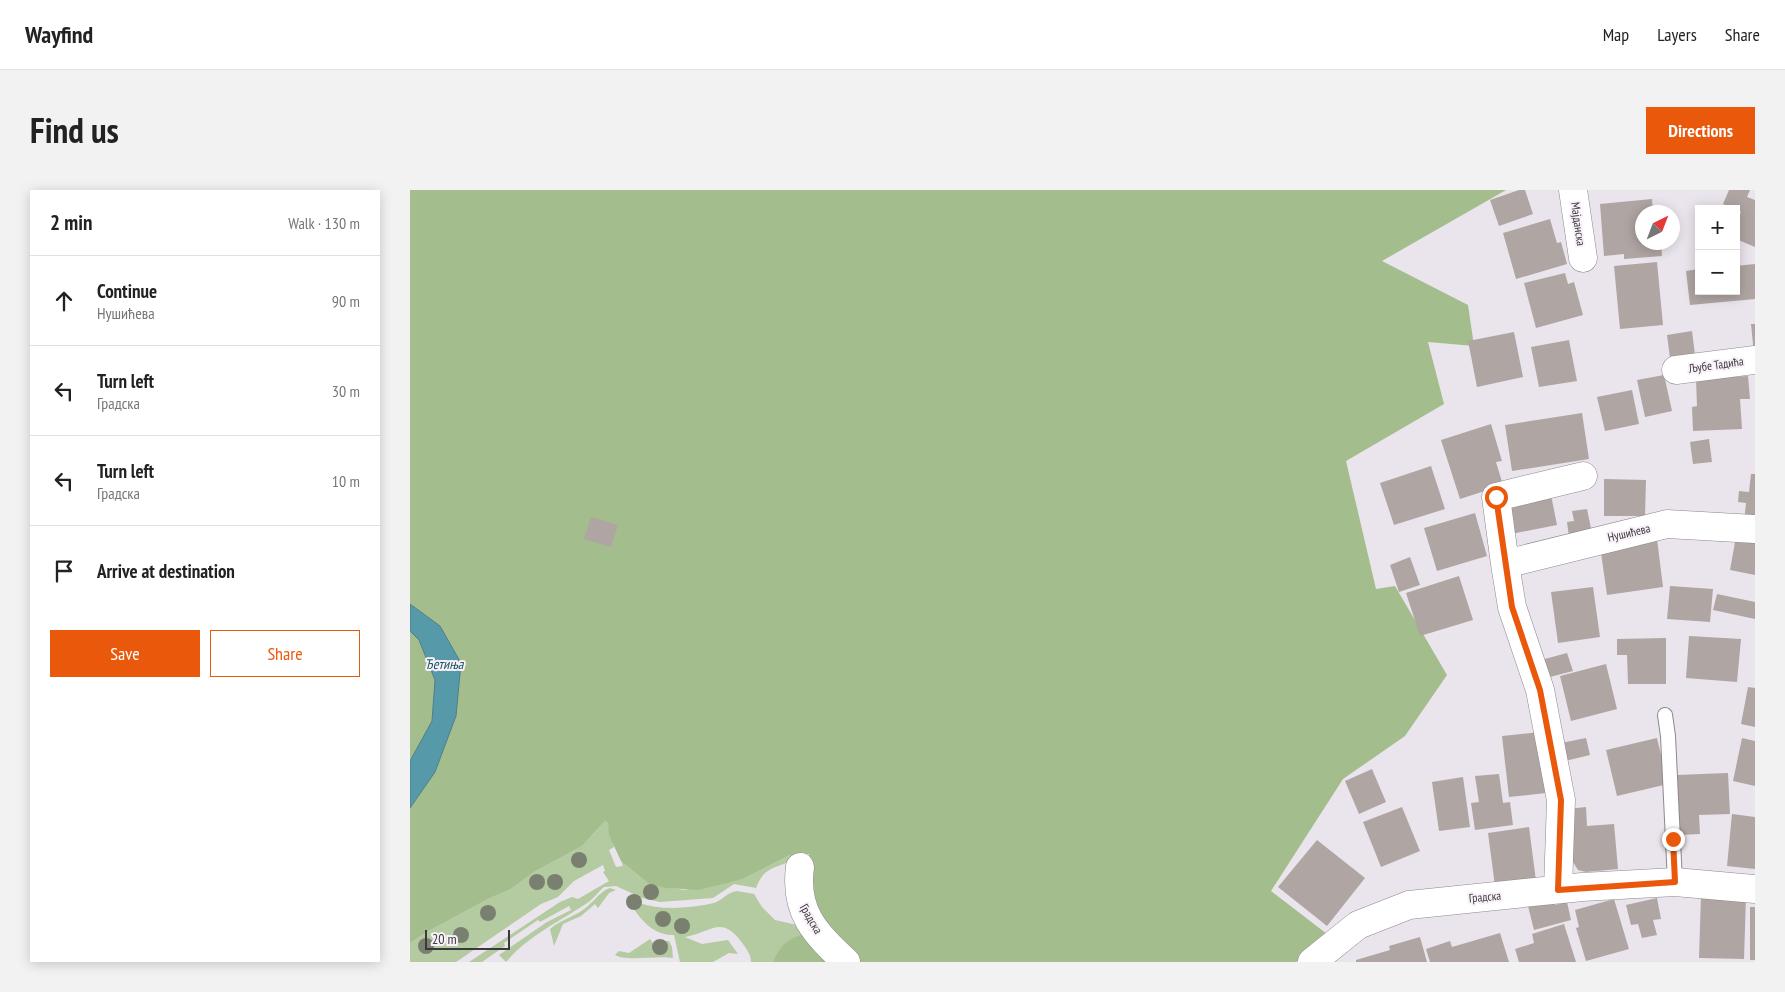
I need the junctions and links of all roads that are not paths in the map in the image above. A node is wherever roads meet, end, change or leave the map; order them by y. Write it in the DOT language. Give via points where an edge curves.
graph roads {
  1 [pos="1573,190"];
  2 [pos="1583,258"];
  3 [pos="1755,360"];
  4 [pos="1676,370"];
  5 [pos="1583,476"];
  6 [pos="1755,529"];
  7 [pos="1505,564"];
  8 [pos="1665,715"];
  9 [pos="800,867"];
  10 [pos="1675,882"];
  11 [pos="1755,889"];
  12 [pos="1558,890"];
  13 [pos="846,962"];
  14 [pos="1312,962"];
  1 -- 2 [label="street, Мајданска"];
  3 -- 4 [label="street, Љубе Тадића"];
  5 -- 7 [label="street" via="1496,497"];
  6 -- 7 [label="street, Нушићева" via="1667,524"];
  7 -- 12 [label="street" via="1512,607 1540,690 1561,800"];
  8 -- 10 [label="lane"];
  9 -- 13 [label="street, Градска" via="798,889 806,917"];
  10 -- 11 [label="street, Градска"];
  10 -- 12 [label="street, Градска"];
  12 -- 14 [label="street, Градска" via="1409,905 1358,925"];
}
